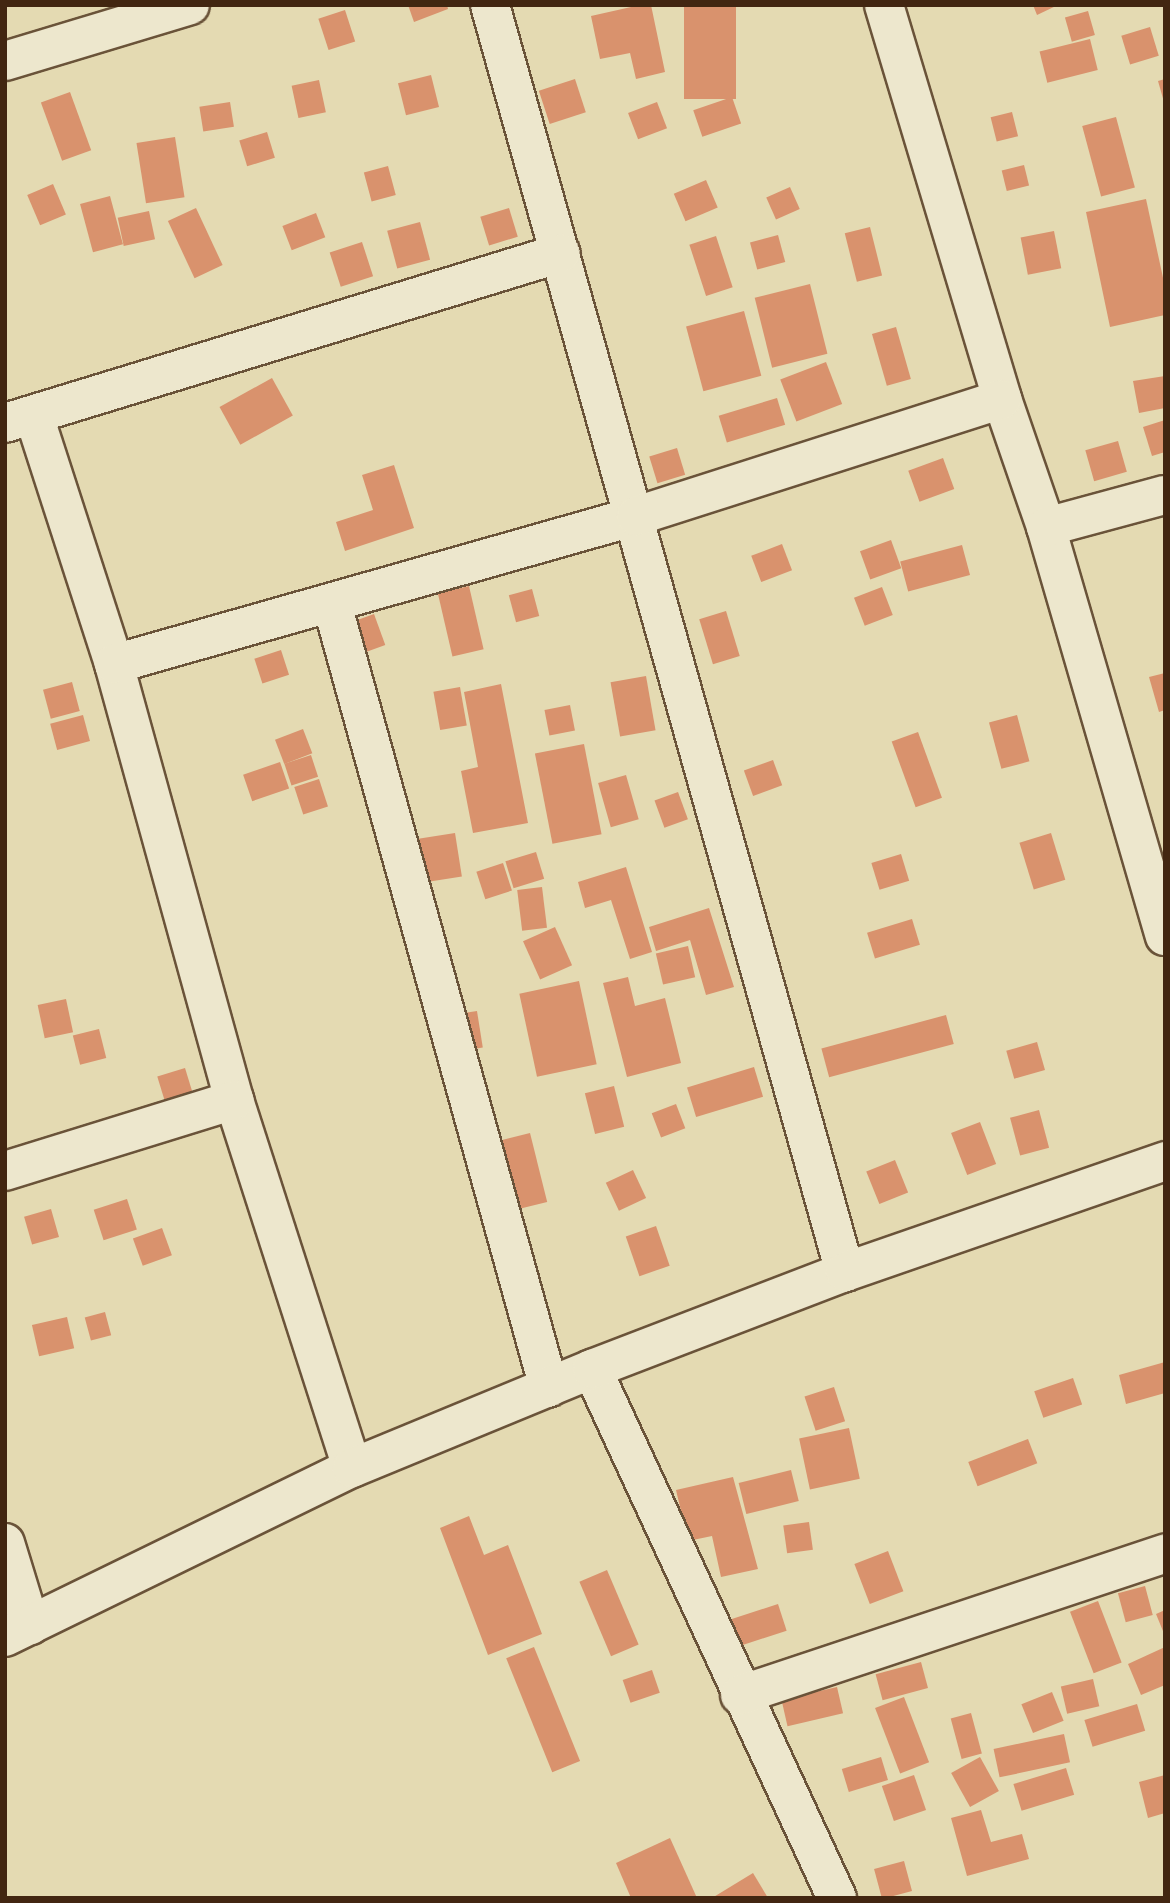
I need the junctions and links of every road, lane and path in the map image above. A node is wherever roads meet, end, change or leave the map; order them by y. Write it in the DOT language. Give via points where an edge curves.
graph roads {
  1 [pos="190,5"];
  2 [pos="490,5"];
  3 [pos="884,5"];
  4 [pos="5,61"];
  5 [pos="561,253"];
  6 [pos="1002,399"];
  7 [pos="20,419"];
  8 [pos="1165,495"];
  9 [pos="636,516"];
  10 [pos="1046,527"];
  11 [pos="332,604"];
  12 [pos="114,664"];
  13 [pos="1165,936"];
  14 [pos="234,1100"];
  15 [pos="1165,1161"];
  16 [pos="5,1171"];
  17 [pos="845,1272"];
  18 [pos="592,1368"];
  19 [pos="549,1388"];
  20 [pos="352,1468"];
  21 [pos="5,1544"];
  22 [pos="1165,1554"];
  23 [pos="18,1631"];
  24 [pos="740,1695"];
  25 [pos="837,1898"];
  1 -- 4 [label="street"];
  2 -- 5 [label="street"];
  3 -- 6 [label="street"];
  5 -- 7 [label="street"];
  5 -- 9 [label="street"];
  6 -- 9 [label="street"];
  6 -- 10 [label="street"];
  7 -- 12 [label="street"];
  8 -- 10 [label="street"];
  9 -- 11 [label="street"];
  9 -- 17 [label="street"];
  10 -- 13 [label="street"];
  11 -- 12 [label="street"];
  11 -- 19 [label="street"];
  12 -- 14 [label="street"];
  14 -- 16 [label="street"];
  14 -- 20 [label="street"];
  15 -- 17 [label="street"];
  17 -- 18 [label="street"];
  18 -- 19 [label="street"];
  18 -- 24 [label="street"];
  19 -- 20 [label="street"];
  20 -- 23 [label="street"];
  21 -- 23 [label="street"];
  22 -- 24 [label="street"];
  24 -- 25 [label="street"];
}
